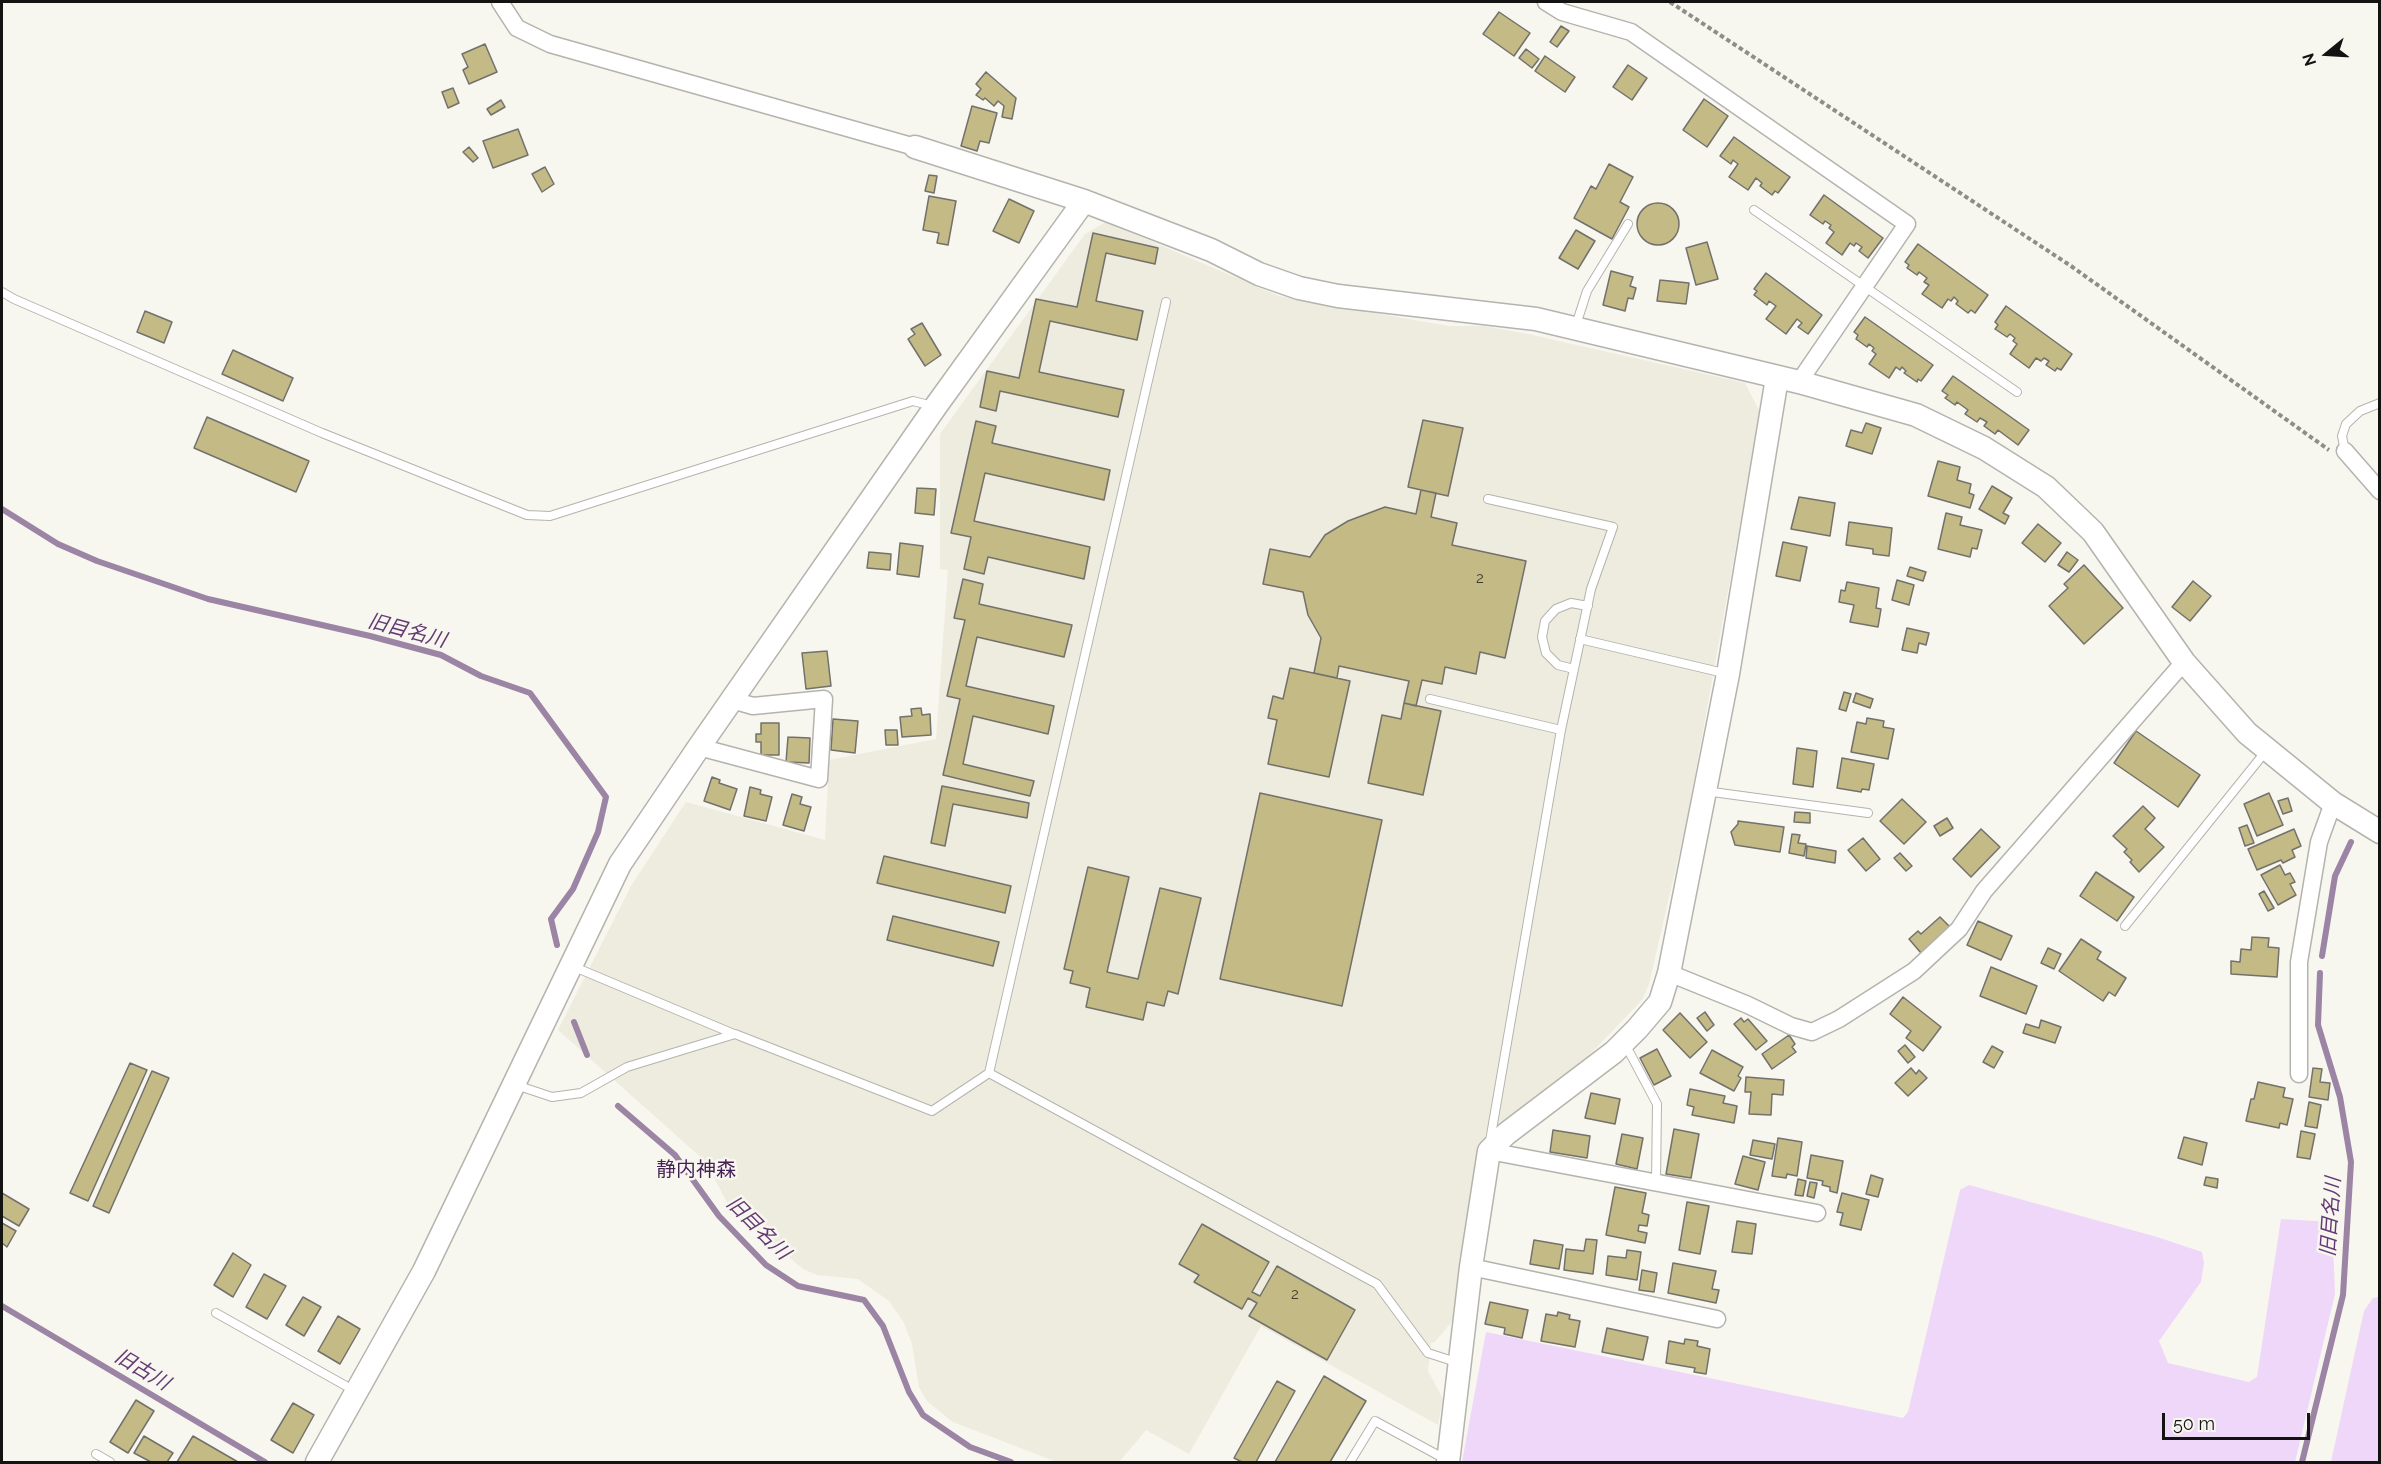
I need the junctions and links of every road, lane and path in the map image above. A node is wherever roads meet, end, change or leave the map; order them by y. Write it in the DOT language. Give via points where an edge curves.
graph roads {
  1 [pos="501,2"];
  2 [pos="1546,2"];
  3 [pos="1670,2"];
  4 [pos="915,147"];
  5 [pos="1084,201"];
  6 [pos="1754,210"];
  7 [pos="1628,224"];
  8 [pos="1865,288"];
  9 [pos="2,292"];
  10 [pos="1166,302"];
  11 [pos="1575,328"];
  12 [pos="1777,378"];
  13 [pos="1799,382"];
  14 [pos="2016,392"];
  15 [pos="2379,403"];
  16 [pos="936,406"];
  17 [pos="2350,457"];
  18 [pos="2379,491"];
  19 [pos="1488,498"];
  20 [pos="1588,606"];
  21 [pos="1581,639"];
  22 [pos="2184,662"];
  23 [pos="1574,669"];
  24 [pos="1728,674"];
  25 [pos="1430,699"];
  26 [pos="732,700"];
  27 [pos="1561,730"];
  28 [pos="699,747"];
  29 [pos="2266,751"];
  30 [pos="1705,791"];
  31 [pos="2333,803"];
  32 [pos="1868,813"];
  33 [pos="2379,832"];
  34 [pos="2125,926"];
  35 [pos="571,966"];
  36 [pos="1669,973"];
  37 [pos="735,1034"];
  38 [pos="1624,1042"];
  39 [pos="989,1073"];
  40 [pos="2299,1074"];
  41 [pos="514,1084"];
  42 [pos="1489,1151"];
  43 [pos="1656,1183"];
  44 [pos="1817,1213"];
  45 [pos="1472,1267"];
  46 [pos="216,1312"];
  47 [pos="1717,1319"];
  48 [pos="1459,1363"];
  49 [pos="358,1393"];
  50 [pos="96,1454"];
  51 [pos="1448,1461"];
  52 [pos="110,1462"];
  53 [pos="317,1462"];
  54 [pos="1350,1462"];
  1 -- 4 [label="street" via="517,28 550,44"];
  2 -- 8 [label="street" via="1562,12 1631,32 1908,224"];
  3 -- 17 [label="path" via="2071,266 2339,456"];
  4 -- 5 [label="street"];
  5 -- 11 [label="street" via="1299,288 1536,319"];
  5 -- 16 [label="street"];
  6 -- 8 [label="lane"];
  7 -- 11 [label="lane" via="1587,291"];
  8 -- 13 [label="street"];
  8 -- 14 [label="lane"];
  9 -- 16 [label="lane" via="321,433 527,515 550,516 913,401"];
  10 -- 39 [label="lane"];
  11 -- 12 [label="street"];
  12 -- 13 [label="street"];
  12 -- 24 [label="street"];
  13 -- 22 [label="street" via="1916,415 1984,448 2046,487 2093,532"];
  15 -- 17 [label="lane" via="2360,411 2346,424 2342,436"];
  16 -- 26 [label="street"];
  17 -- 18 [label="street"];
  19 -- 20 [label="lane" via="1612,527"];
  20 -- 21 [label="lane"];
  20 -- 23 [label="lane" via="1571,603 1556,609 1543,629 1546,653 1558,664"];
  21 -- 23 [label="lane"];
  21 -- 24 [label="lane"];
  22 -- 29 [label="street"];
  22 -- 36 [label="street" via="1984,891 1959,929 1914,970 1839,1019 1812,1032"];
  23 -- 27 [label="lane"];
  24 -- 30 [label="street"];
  25 -- 27 [label="lane"];
  26 -- 28 [label="street"];
  26 -- 28 [label="street" via="753,706 824,699 819,779"];
  27 -- 42 [label="lane"];
  28 -- 35 [label="street" via="620,864"];
  29 -- 31 [label="street"];
  29 -- 34 [label="lane"];
  30 -- 32 [label="lane"];
  30 -- 36 [label="street"];
  31 -- 33 [label="street"];
  31 -- 40 [label="street" via="2319,842 2299,962"];
  35 -- 37 [label="lane"];
  35 -- 41 [label="street"];
  36 -- 38 [label="street" via="1660,1002"];
  37 -- 39 [label="lane" via="932,1111"];
  37 -- 41 [label="lane" via="627,1067 581,1093 552,1097"];
  38 -- 42 [label="street"];
  38 -- 43 [label="lane" via="1657,1104"];
  39 -- 48 [label="lane" via="1377,1284 1428,1353"];
  41 -- 49 [label="street" via="424,1272"];
  42 -- 43 [label="street"];
  42 -- 45 [label="street"];
  43 -- 44 [label="street"];
  45 -- 47 [label="street"];
  45 -- 48 [label="street"];
  46 -- 49 [label="lane"];
  48 -- 51 [label="street"];
  49 -- 53 [label="street"];
  50 -- 52 [label="lane"];
  51 -- 54 [label="lane" via="1375,1421"];
}
